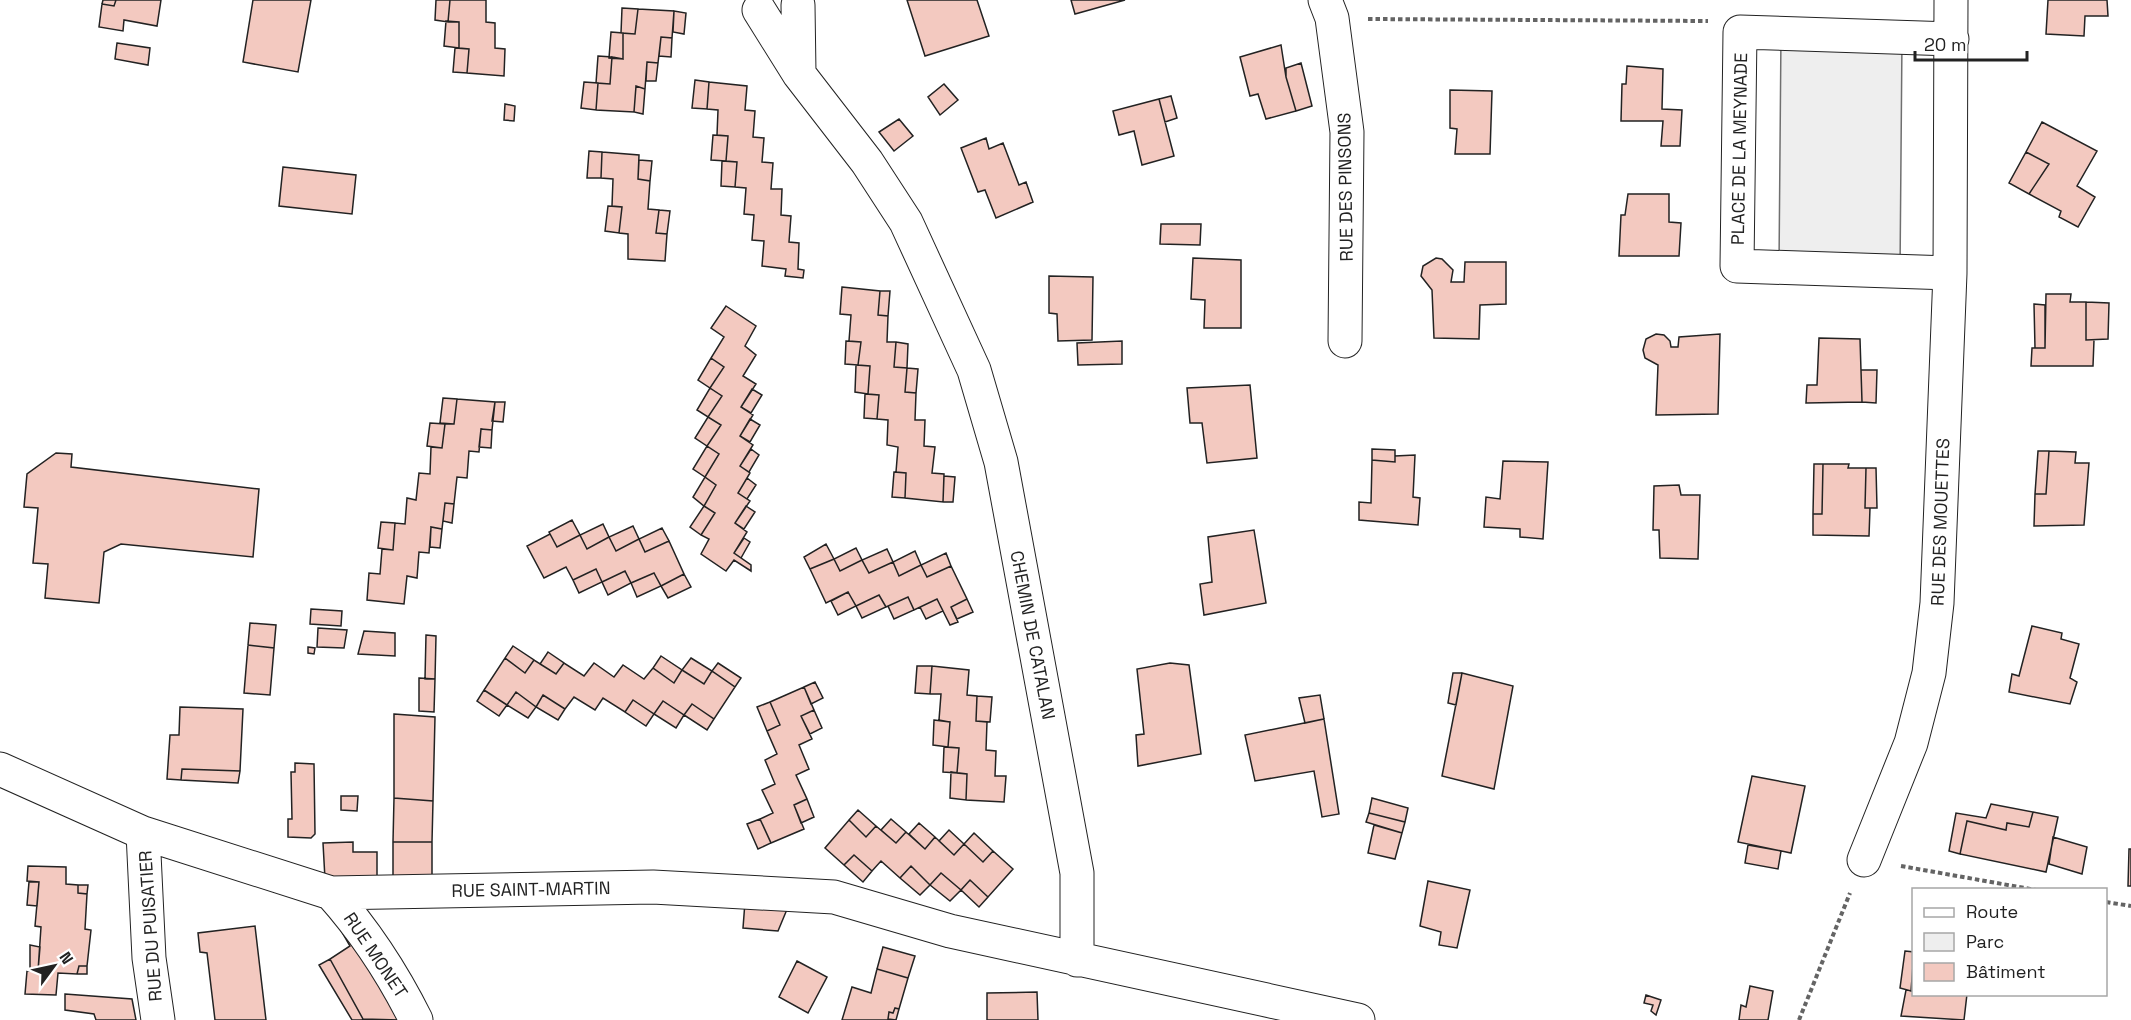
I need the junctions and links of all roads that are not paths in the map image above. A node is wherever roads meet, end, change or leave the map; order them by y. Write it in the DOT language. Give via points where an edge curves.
graph roads {
  1 [pos="1951,0"];
  2 [pos="801,3"];
  3 [pos="752,5"];
  4 [pos="1328,9"];
  5 [pos="1952,39"];
  6 [pos="799,74"];
  7 [pos="1950,273"];
  8 [pos="1345,341"];
  9 [pos="0,769"];
  10 [pos="143,833"];
  11 [pos="1864,860"];
  12 [pos="331,893"];
  13 [pos="1077,960"];
  14 [pos="158,1020"];
  15 [pos="416,1020"];
  16 [pos="1358,1020"];
  1 -- 5 [label="street, RUE DES MOUETTES"];
  2 -- 3 [label="street" via="785,12"];
  2 -- 6 [label="street"];
  3 -- 6 [label="street, CHEMIN DE CATALAN"];
  4 -- 8 [label="street, RUE DES PINSONS" via="1347,132"];
  5 -- 7 [label="street, RUE DES MOUETTES"];
  5 -- 7 [label="street, PLACE DE LA MEYNADE" via="1740,32 1737,266"];
  6 -- 13 [label="street, CHEMIN DE CATALAN" via="867,162 906,222 974,370 1001,462 1077,873"];
  7 -- 11 [label="street, RUE DES MOUETTES" via="1937,603 1929,674 1911,743"];
  9 -- 10 [label="street, RUE SAINT-MARTIN"];
  10 -- 12 [label="street, RUE SAINT-MARTIN"];
  10 -- 14 [label="street, RUE DU PUISATIER" via="149,958"];
  12 -- 13 [label="street, RUE SAINT-MARTIN" via="653,887 834,897 950,931"];
  12 -- 15 [label="street, RUE MONET" via="397,981"];
  13 -- 16 [label="street"];
}
